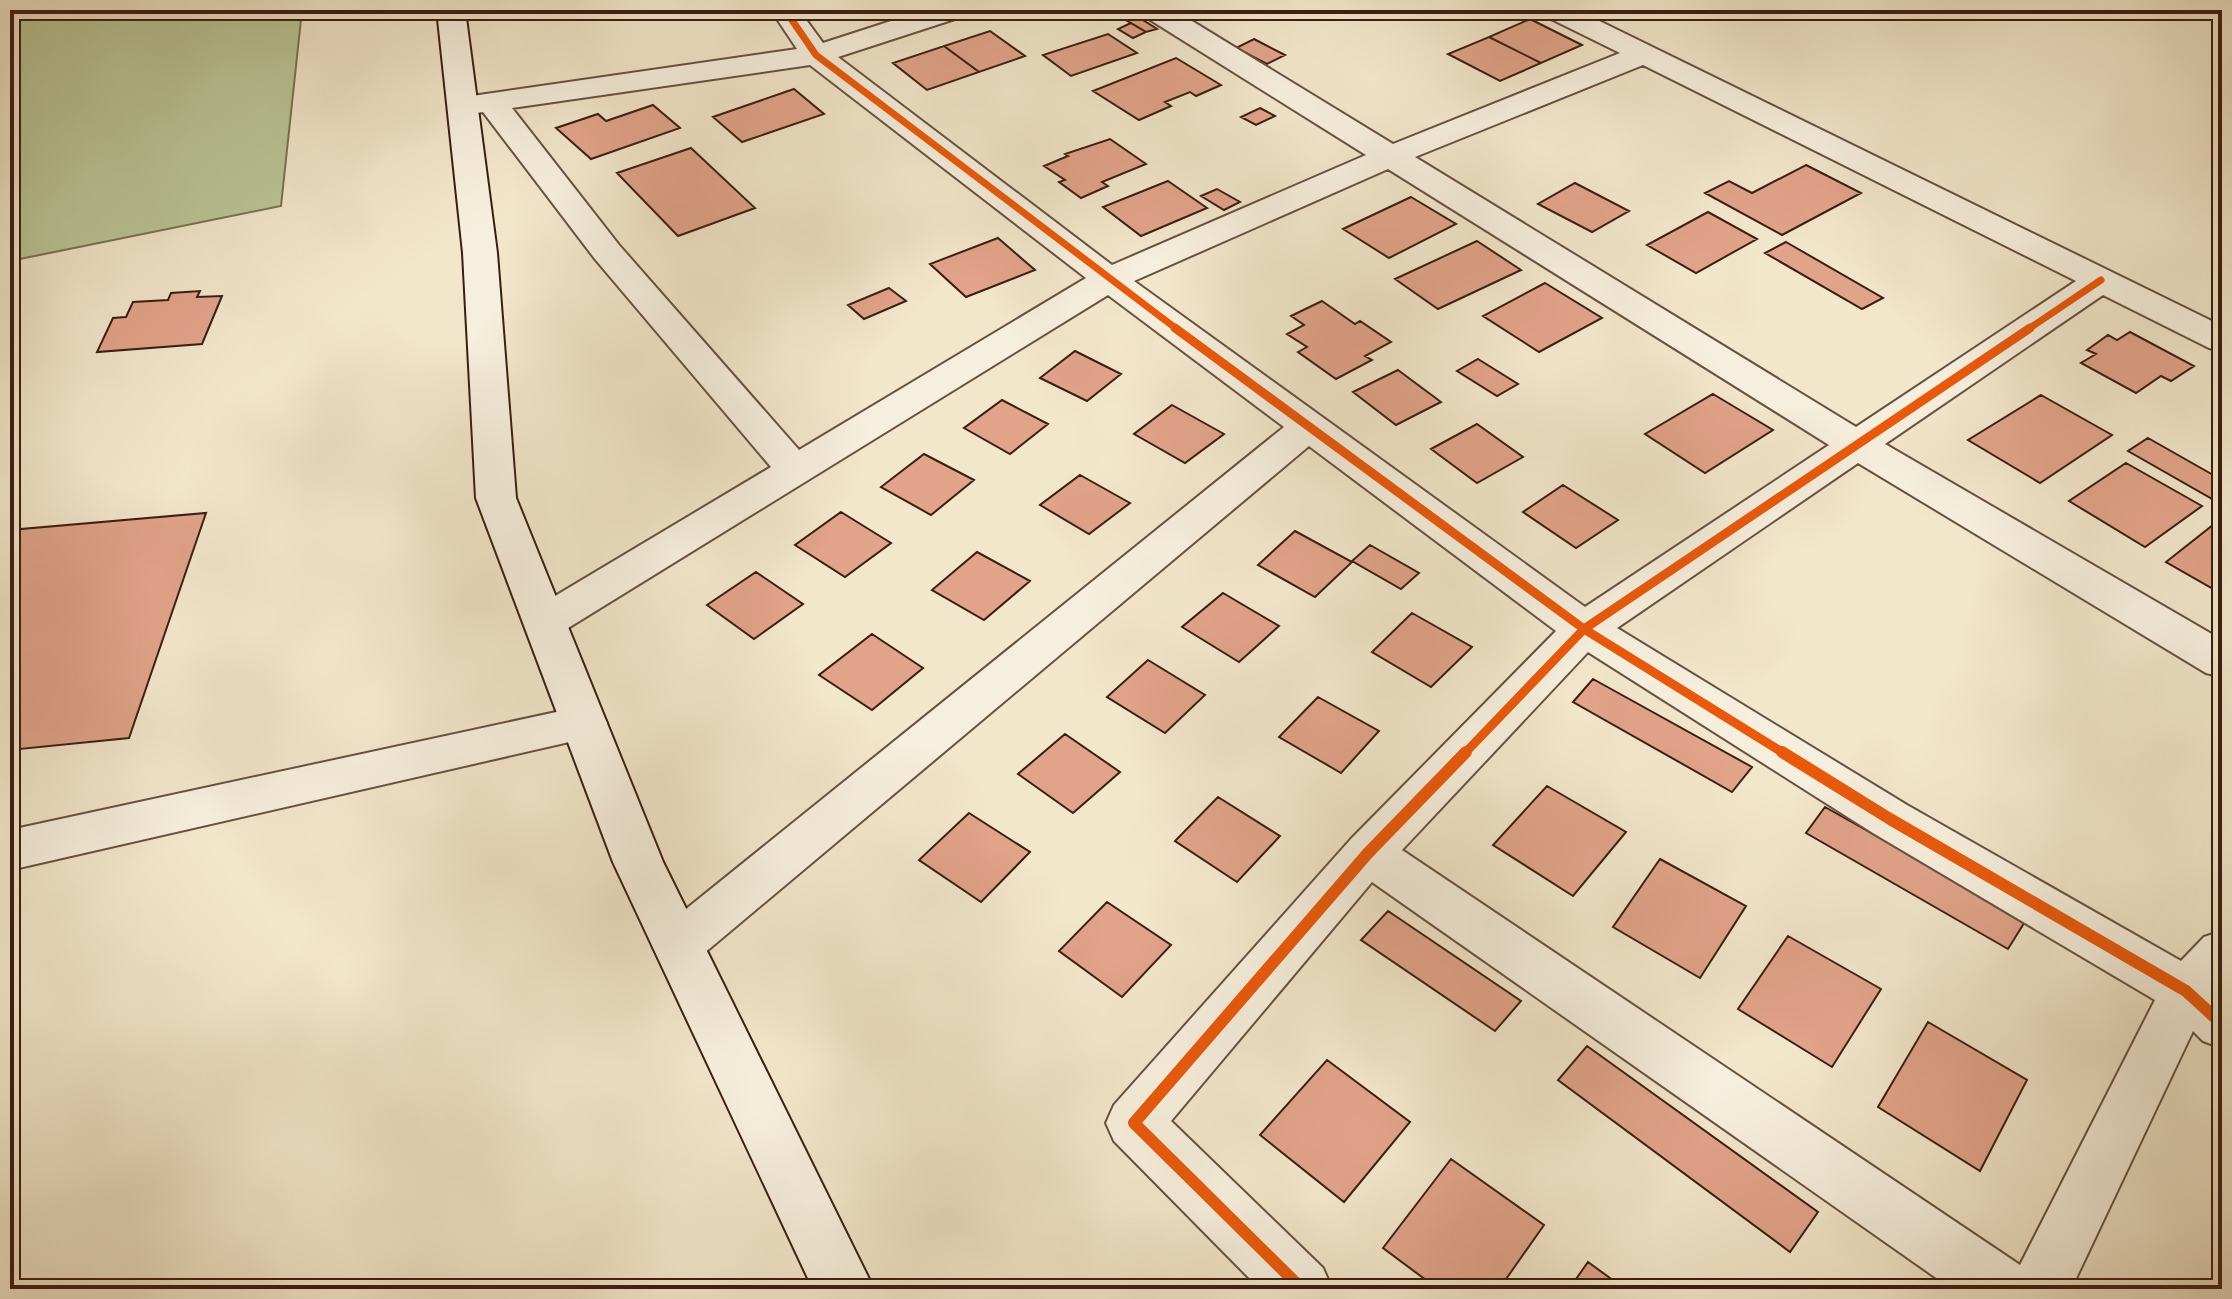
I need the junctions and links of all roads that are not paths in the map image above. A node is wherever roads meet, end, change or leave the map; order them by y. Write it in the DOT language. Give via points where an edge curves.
graph roads {
  1 [pos="451,10"];
  2 [pos="785,10"];
  3 [pos="954,10"];
  4 [pos="1154,10"];
  5 [pos="1555,10"];
  6 [pos="1646,53"];
  7 [pos="816,55"];
  8 [pos="479,104"];
  9 [pos="1391,156"];
  10 [pos="1109,279"];
  11 [pos="2101,280"];
  12 [pos="2222,340"];
  13 [pos="1309,426"];
  14 [pos="1856,444"];
  15 [pos="795,470"];
  16 [pos="545,622"];
  17 [pos="1584,629"];
  18 [pos="2222,661"];
  19 [pos="584,723"];
  20 [pos="10,850"];
  21 [pos="1368,853"];
  22 [pos="678,945"];
  23 [pos="2210,989"];
  24 [pos="844,1289"];
  25 [pos="1302,1289"];
  26 [pos="2003,1289"];
  27 [pos="2040,1289"];
  1 -- 8 [label="street"];
  2 -- 7 [label="street"];
  3 -- 7 [label="street"];
  4 -- 9 [label="street"];
  5 -- 6 [label="street"];
  6 -- 9 [label="street"];
  6 -- 11 [label="street"];
  7 -- 8 [label="street"];
  7 -- 10 [label="street"];
  8 -- 15 [label="street" via="500,115 607,252"];
  8 -- 16 [label="street" via="480,253 496,498"];
  9 -- 10 [label="street"];
  9 -- 14 [label="street"];
  10 -- 13 [label="street"];
  10 -- 15 [label="street"];
  11 -- 12 [label="street"];
  11 -- 14 [label="street"];
  13 -- 17 [label="street"];
  13 -- 22 [label="street"];
  14 -- 17 [label="street"];
  14 -- 18 [label="street"];
  15 -- 16 [label="street"];
  16 -- 19 [label="street"];
  17 -- 21 [label="street"];
  17 -- 23 [label="street" via="1890,819"];
  19 -- 20 [label="street"];
  19 -- 22 [label="street" via="638,862"];
  21 -- 25 [label="street" via="1134,1123"];
  21 -- 26 [label="street"];
  22 -- 24 [label="street"];
  23 -- 27 [label="street"];
}
